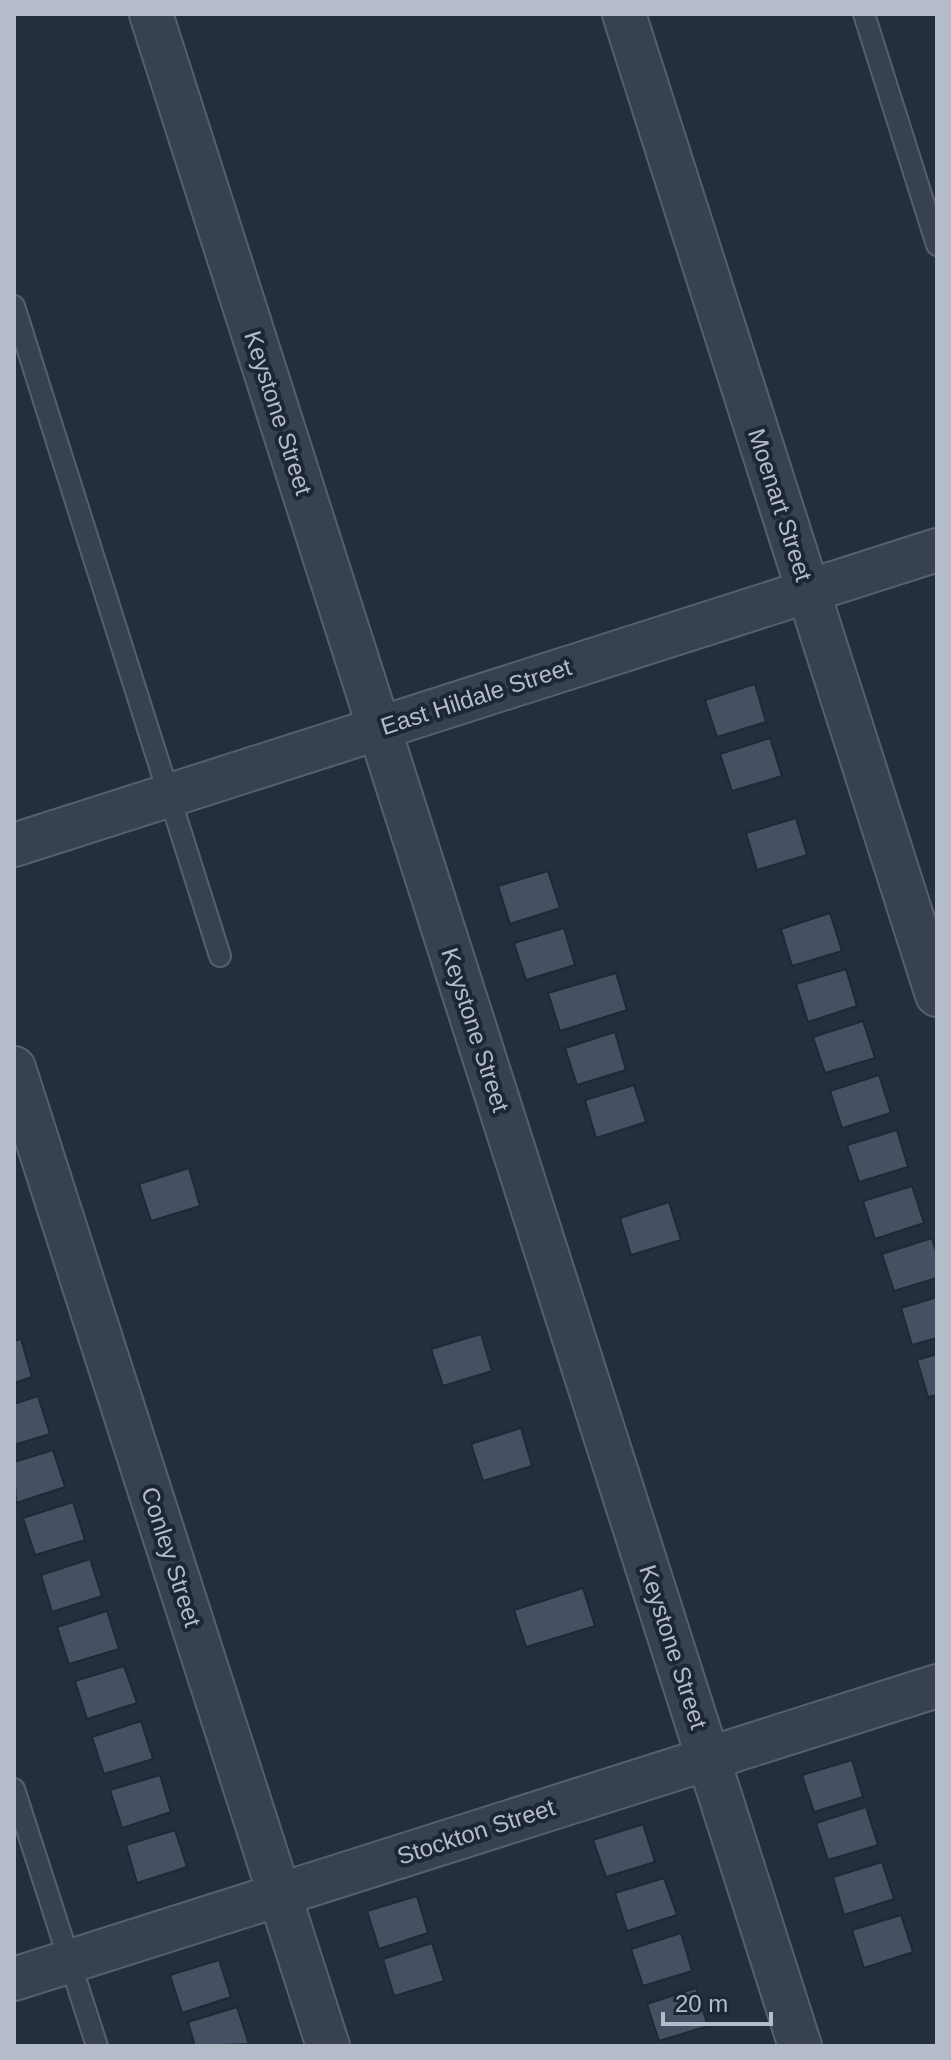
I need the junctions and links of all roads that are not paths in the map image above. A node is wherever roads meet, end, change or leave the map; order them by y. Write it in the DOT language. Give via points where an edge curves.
graph roads {
  1 [pos="151,14"];
  2 [pos="624,14"];
  3 [pos="864,14"];
  4 [pos="937,245"];
  5 [pos="14,306"];
  6 [pos="937,550"];
  7 [pos="808,591"];
  8 [pos="378,729"];
  9 [pos="169,795"];
  10 [pos="14,845"];
  11 [pos="220,956"];
  12 [pos="937,995"];
  13 [pos="14,1068"];
  14 [pos="937,1686"];
  15 [pos="708,1759"];
  16 [pos="14,1789"];
  17 [pos="279,1895"];
  18 [pos="69,1961"];
  19 [pos="14,1979"];
  20 [pos="97,2046"];
  21 [pos="328,2046"];
  22 [pos="800,2046"];
  1 -- 8 [label="street, Keystone Street"];
  2 -- 7 [label="street, Moenart Street"];
  3 -- 4 [label="lane"];
  5 -- 9 [label="lane"];
  6 -- 7 [label="street, East Hildale Street"];
  7 -- 8 [label="street, East Hildale Street"];
  7 -- 12 [label="street, Moenart Street"];
  8 -- 9 [label="street, East Hildale Street"];
  8 -- 15 [label="street, Keystone Street"];
  9 -- 10 [label="street, East Hildale Street"];
  9 -- 11 [label="lane"];
  13 -- 17 [label="street, Conley Street"];
  14 -- 15 [label="street, Stockton Street"];
  15 -- 17 [label="street, Stockton Street"];
  15 -- 22 [label="street, Keystone Street"];
  16 -- 18 [label="lane"];
  17 -- 18 [label="street, Stockton Street"];
  17 -- 21 [label="street, Conley Street"];
  18 -- 19 [label="street, Stockton Street"];
  18 -- 20 [label="lane"];
}
